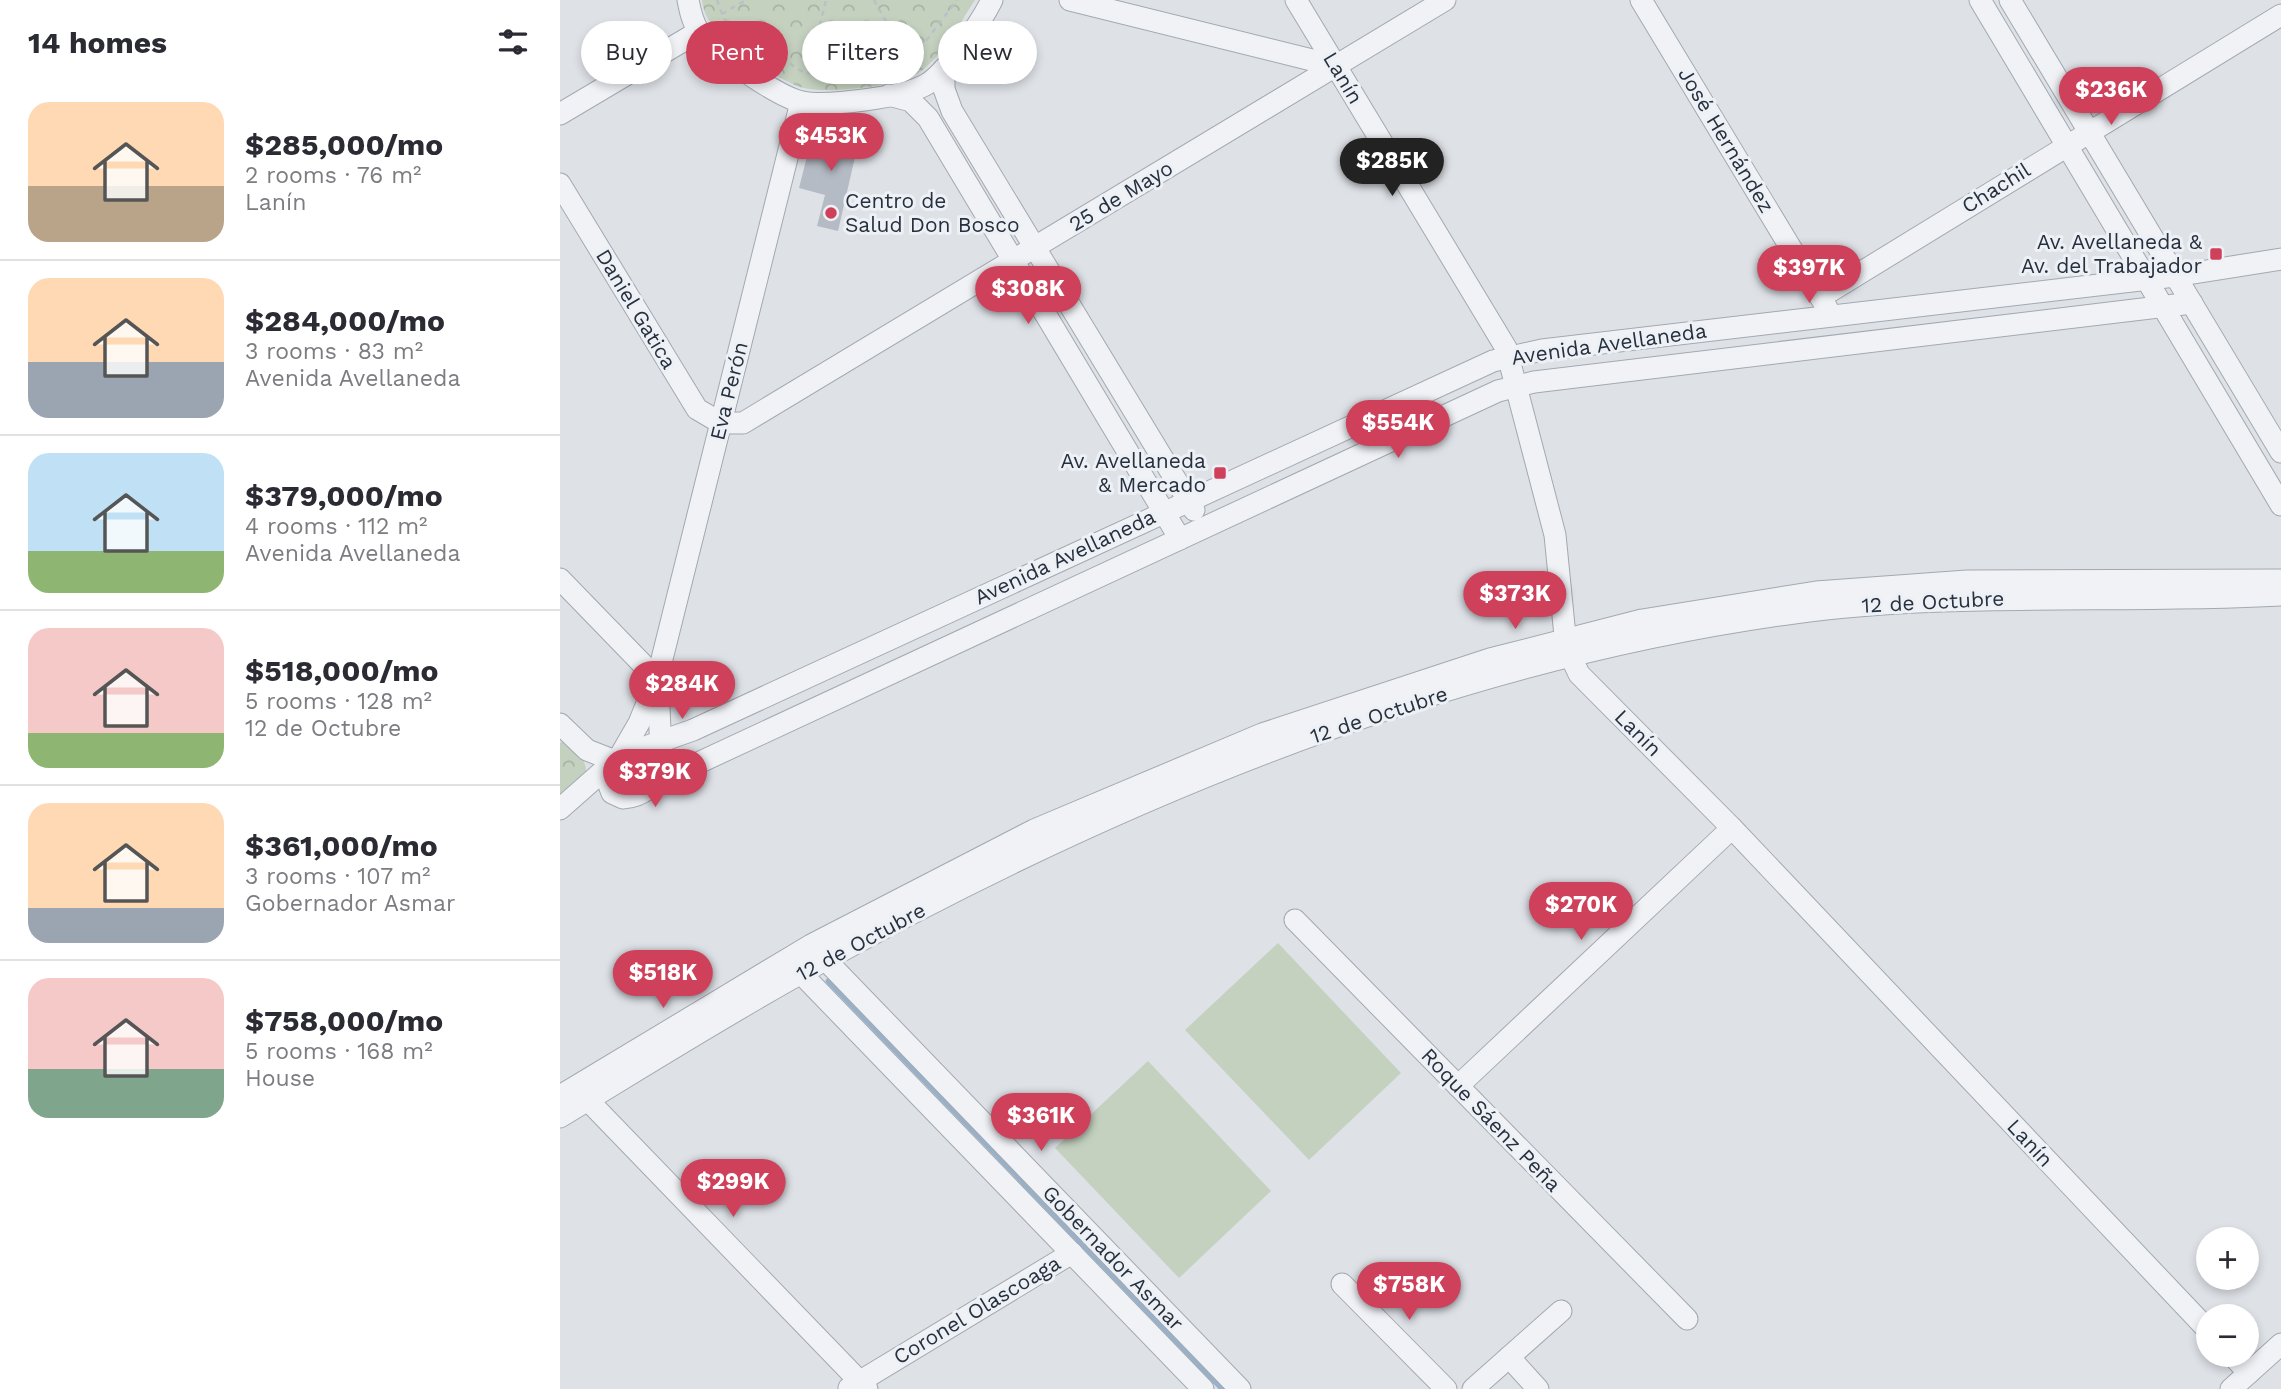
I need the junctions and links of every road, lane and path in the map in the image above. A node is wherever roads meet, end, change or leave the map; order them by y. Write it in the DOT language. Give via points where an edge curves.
graph roads {
  1 [pos="688,0"];
  2 [pos="718,0"];
  3 [pos="746,0"];
  4 [pos="826,0"];
  5 [pos="874,0"];
  6 [pos="957,0"];
  7 [pos="992,0"];
  8 [pos="1070,0"];
  9 [pos="1296,0"];
  10 [pos="1445,0"];
  11 [pos="1641,0"];
  12 [pos="1980,0"];
  13 [pos="2010,0"];
  14 [pos="712,11"];
  15 [pos="720,12"];
  16 [pos="2276,14"];
  17 [pos="695,21"];
  18 [pos="821,21"];
  19 [pos="886,21"];
  20 [pos="977,21"];
  21 [pos="686,39"];
  22 [pos="924,45"];
  23 [pos="1336,66"];
  24 [pos="801,71"];
  25 [pos="938,74"];
  26 [pos="798,78"];
  27 [pos="768,84"];
  28 [pos="944,84"];
  29 [pos="889,94"];
  30 [pos="801,102"];
  31 [pos="560,114"];
  32 [pos="2088,130"];
  33 [pos="2066,144"];
  34 [pos="560,184"];
  35 [pos="1035,248"];
  36 [pos="2281,259"];
  37 [pos="1013,261"];
  38 [pos="2175,276"];
  39 [pos="2148,279"];
  40 [pos="1821,297"];
  41 [pos="2192,303"];
  42 [pos="2164,306"];
  43 [pos="1832,316"];
  44 [pos="1836,345"];
  45 [pos="1509,356"];
  46 [pos="1517,386"];
  47 [pos="2272,419"];
  48 [pos="721,423"];
  49 [pos="2237,428"];
  50 [pos="2281,452"];
  51 [pos="1188,500"];
  52 [pos="2281,505"];
  53 [pos="1164,512"];
  54 [pos="1205,527"];
  55 [pos="1180,539"];
  56 [pos="560,579"];
  57 [pos="2281,580"];
  58 [pos="2281,595"];
  59 [pos="1567,648"];
  60 [pos="657,680"];
  61 [pos="560,724"];
  62 [pos="661,742"];
  63 [pos="621,758"];
  64 [pos="657,775"];
  65 [pos="560,809"];
  66 [pos="1732,828"];
  67 [pos="1295,920"];
  68 [pos="818,953"];
  69 [pos="794,966"];
  70 [pos="1458,1086"];
  71 [pos="575,1094"];
  72 [pos="560,1117"];
  73 [pos="1072,1253"];
  74 [pos="1342,1284"];
  75 [pos="1561,1311"];
  76 [pos="2196,1317"];
  77 [pos="1687,1319"];
  78 [pos="2281,1344"];
  79 [pos="1509,1357"];
  80 [pos="2243,1367"];
  81 [pos="2249,1373"];
  82 [pos="858,1386"];
  83 [pos="1203,1389"];
  84 [pos="1240,1389"];
  85 [pos="1446,1389"];
  86 [pos="1473,1389"];
  87 [pos="1538,1389"];
  88 [pos="2231,1389"];
  1 -- 17 [label="street"];
  2 -- 15 [label="path"];
  3 -- 15 [label="path"];
  4 -- 18 [label="path"];
  5 -- 19 [label="path"];
  6 -- 22 [label="path"];
  7 -- 20 [label="street"];
  8 -- 23 [label="street"];
  9 -- 23 [label="street, Lanín"];
  10 -- 23 [label="street, 25 de Mayo"];
  11 -- 40 [label="street, José Hernández"];
  12 -- 33 [label="street"];
  13 -- 32 [label="street"];
  14 -- 15 [label="path"];
  15 -- 24 [label="path"];
  16 -- 32 [label="street, Chachil"];
  21 -- 31 [label="street"];
  23 -- 35 [label="street, 25 de Mayo"];
  23 -- 45 [label="street, Lanín"];
  24 -- 26 [label="path"];
  25 -- 29 [label="street" via="916,90"];
  27 -- 30 [label="street"];
  28 -- 35 [label="street" via="952,111"];
  29 -- 30 [label="street"];
  29 -- 37 [label="street" via="911,101 923,111"];
  30 -- 48 [label="street, Eva Perón"];
  32 -- 33 [label="street, Chachil"];
  32 -- 38 [label="street"];
  33 -- 39 [label="street"];
  33 -- 40 [label="street, Chachil"];
  34 -- 48 [label="street, Daniel Gatica" via="692,401 703,415"];
  35 -- 37 [label="street, 25 de Mayo"];
  35 -- 51 [label="street"];
  36 -- 38 [label="street, Avenida Avellaneda"];
  37 -- 48 [label="street, 25 de Mayo" via="758,415 743,423"];
  37 -- 53 [label="street"];
  38 -- 39 [label="street, Avenida Avellaneda"];
  38 -- 41 [label="street"];
  39 -- 42 [label="street"];
  39 -- 43 [label="street, Avenida Avellaneda"];
  40 -- 43 [label="street, José Hernández"];
  41 -- 42 [label="street, Avenida Avellaneda"];
  41 -- 47 [label="street"];
  42 -- 44 [label="street, Avenida Avellaneda"];
  42 -- 49 [label="street"];
  43 -- 44 [label="street, José Hernández" via="1841,317 1849,328 1848,338"];
  43 -- 45 [label="street, Avenida Avellaneda"];
  44 -- 46 [label="street, Avenida Avellaneda"];
  45 -- 46 [label="street, Lanín"];
  45 -- 51 [label="street, Avenida Avellaneda" via="1464,372"];
  46 -- 54 [label="street, Avenida Avellaneda"];
  46 -- 59 [label="street, Lanín" via="1556,544"];
  47 -- 49 [label="street"];
  47 -- 50 [label="street"];
  48 -- 60 [label="street, Eva Perón"];
  49 -- 52 [label="street"];
  51 -- 53 [label="street, Avenida Avellaneda"];
  51 -- 54 [label="street"];
  53 -- 55 [label="street"];
  53 -- 62 [label="street, Avenida Avellaneda"];
  54 -- 55 [label="street, Avenida Avellaneda"];
  55 -- 64 [label="street, Avenida Avellaneda"];
  56 -- 60 [label="street"];
  57 -- 59 [label="street, 12 de Octubre" via="1903,584 1717,607"];
  58 -- 59 [label="street, 12 de Octubre" via="1895,602"];
  59 -- 66 [label="street, Lanín" via="1585,680"];
  59 -- 68 [label="street, 12 de Octubre" via="1464,667 1177,767 1014,839"];
  60 -- 62 [label="street, Eva Perón"];
  60 -- 63 [label="street, Eva Perón"];
  61 -- 63 [label="street" via="587,750"];
  62 -- 63 [label="street, Avenida Avellaneda"];
  62 -- 64 [label="street, Eva Perón"];
  63 -- 64 [label="street" via="656,754"];
  63 -- 64 [label="street, Avenida Avellaneda" via="607,783 617,796 635,796"];
  63 -- 65 [label="street, Avenida Avellaneda"];
  66 -- 70 [label="street"];
  66 -- 76 [label="street, Lanín"];
  67 -- 70 [label="street, Roque Sáenz Peña"];
  68 -- 69 [label="street, 12 de Octubre"];
  68 -- 84 [label="street, Gobernador Asmar"];
  69 -- 71 [label="street, 12 de Octubre"];
  69 -- 73 [label="street, Gobernador Asmar"];
  70 -- 77 [label="street, Roque Sáenz Peña"];
  71 -- 72 [label="street, 12 de Octubre"];
  71 -- 82 [label="street"];
  73 -- 82 [label="street, Coronel Olascoaga"];
  73 -- 83 [label="street, Gobernador Asmar"];
  74 -- 85 [label="street"];
  75 -- 79 [label="street"];
  78 -- 81 [label="street"];
  79 -- 86 [label="street"];
  79 -- 87 [label="street"];
  80 -- 81 [label="street"];
  81 -- 88 [label="street"];
}
